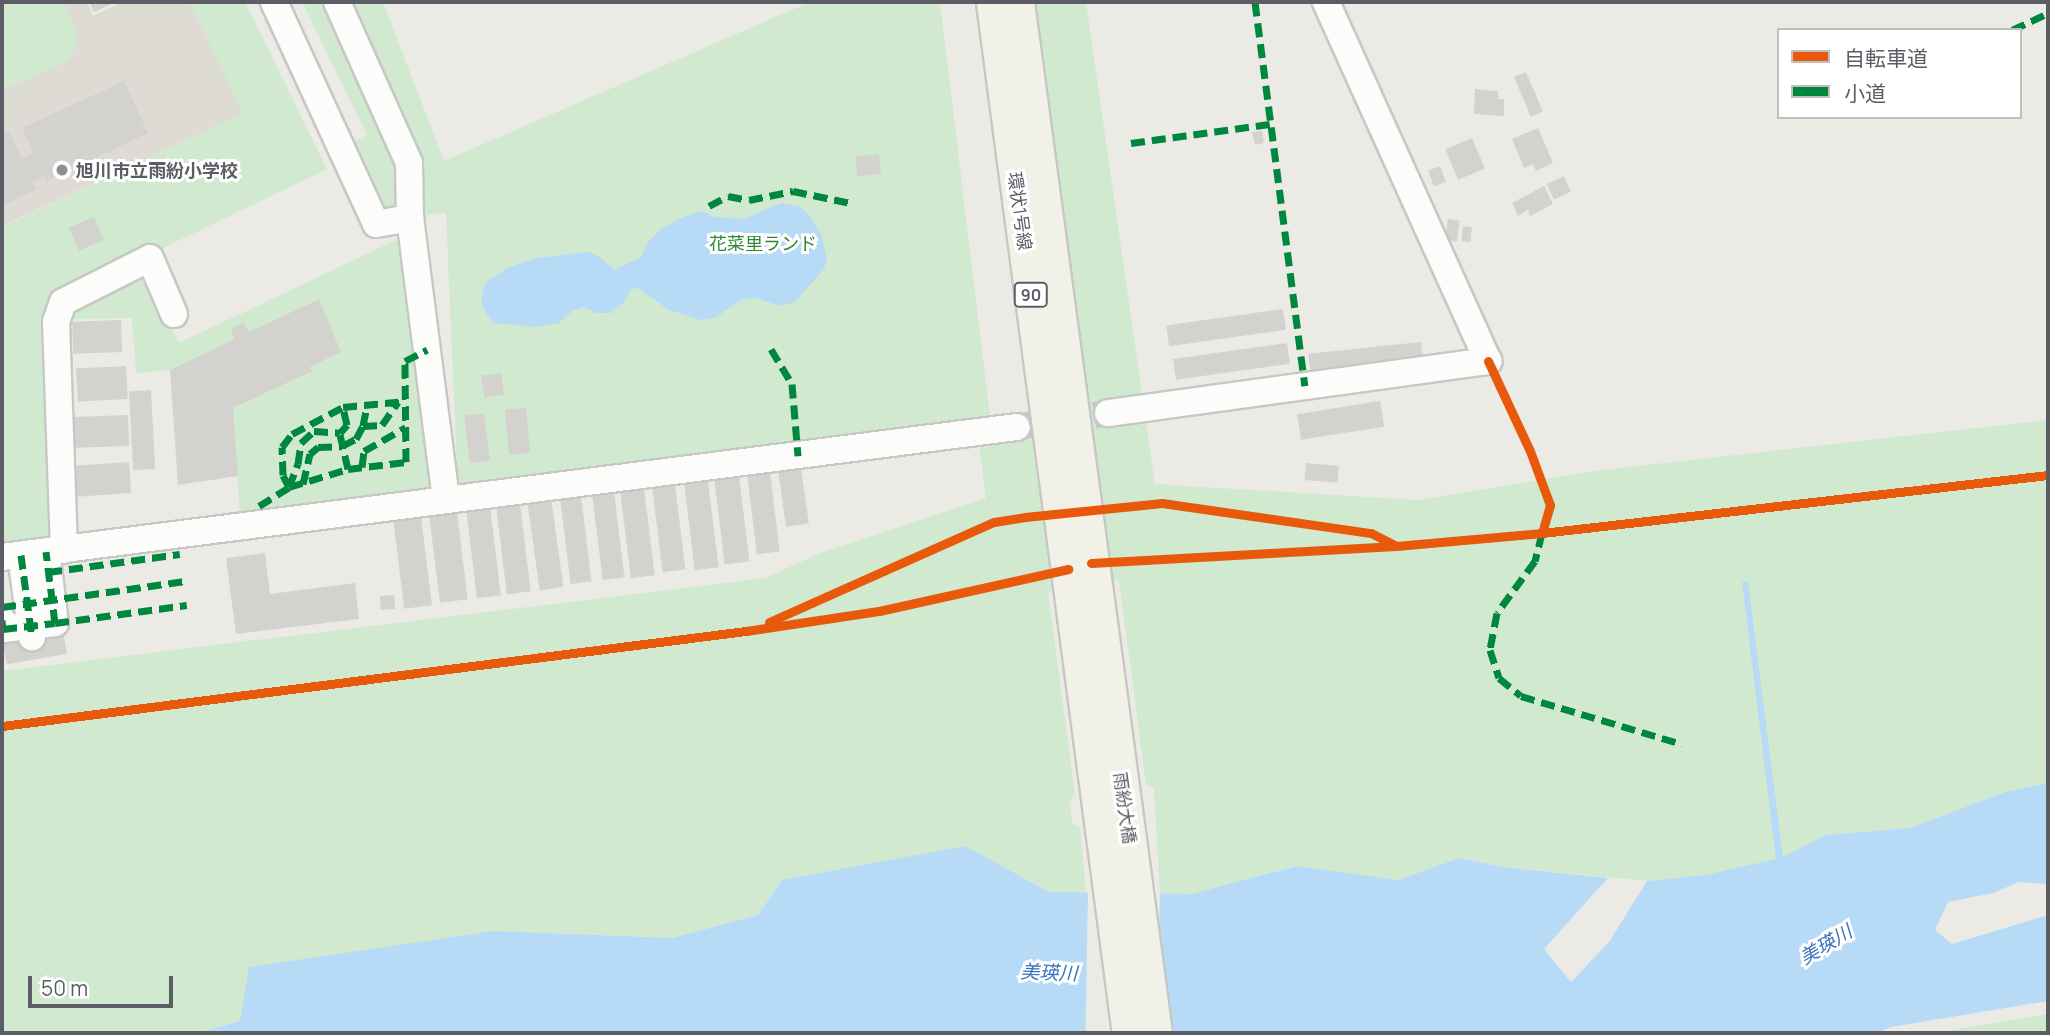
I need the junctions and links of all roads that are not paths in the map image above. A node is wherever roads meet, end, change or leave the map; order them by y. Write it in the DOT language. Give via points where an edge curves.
graph roads {
  1 [pos="274,2"];
  2 [pos="337,2"];
  3 [pos="993,2"];
  4 [pos="1017,2"];
  5 [pos="1326,2"];
  6 [pos="410,218"];
  7 [pos="174,314"];
  8 [pos="1108,413"];
  9 [pos="1017,427"];
  10 [pos="446,500"];
  11 [pos="33,554"];
  12 [pos="1082,586"];
  13 [pos="29,614"];
  14 [pos="2,620"];
  15 [pos="1129,1033"];
  16 [pos="1155,1033"];
  1 -- 6 [label="street" via="376,224"];
  2 -- 6 [label="street" via="409,163"];
  3 -- 12 [label="main road, 環状1号線 / 90"];
  4 -- 12 [label="main road, 環状1号線 / 90"];
  5 -- 8 [label="street" via="1488,361"];
  6 -- 10 [label="street"];
  7 -- 11 [label="street" via="150,258 63,302 56,322"];
  9 -- 10 [label="street"];
  10 -- 11 [label="street"];
  11 -- 13 [label="street"];
  12 -- 15 [label="main road, 雨紛大橋 / 90"];
  12 -- 16 [label="main road, 雨紛大橋 / 90"];
  13 -- 14 [label="street" via="3,629"];
}
